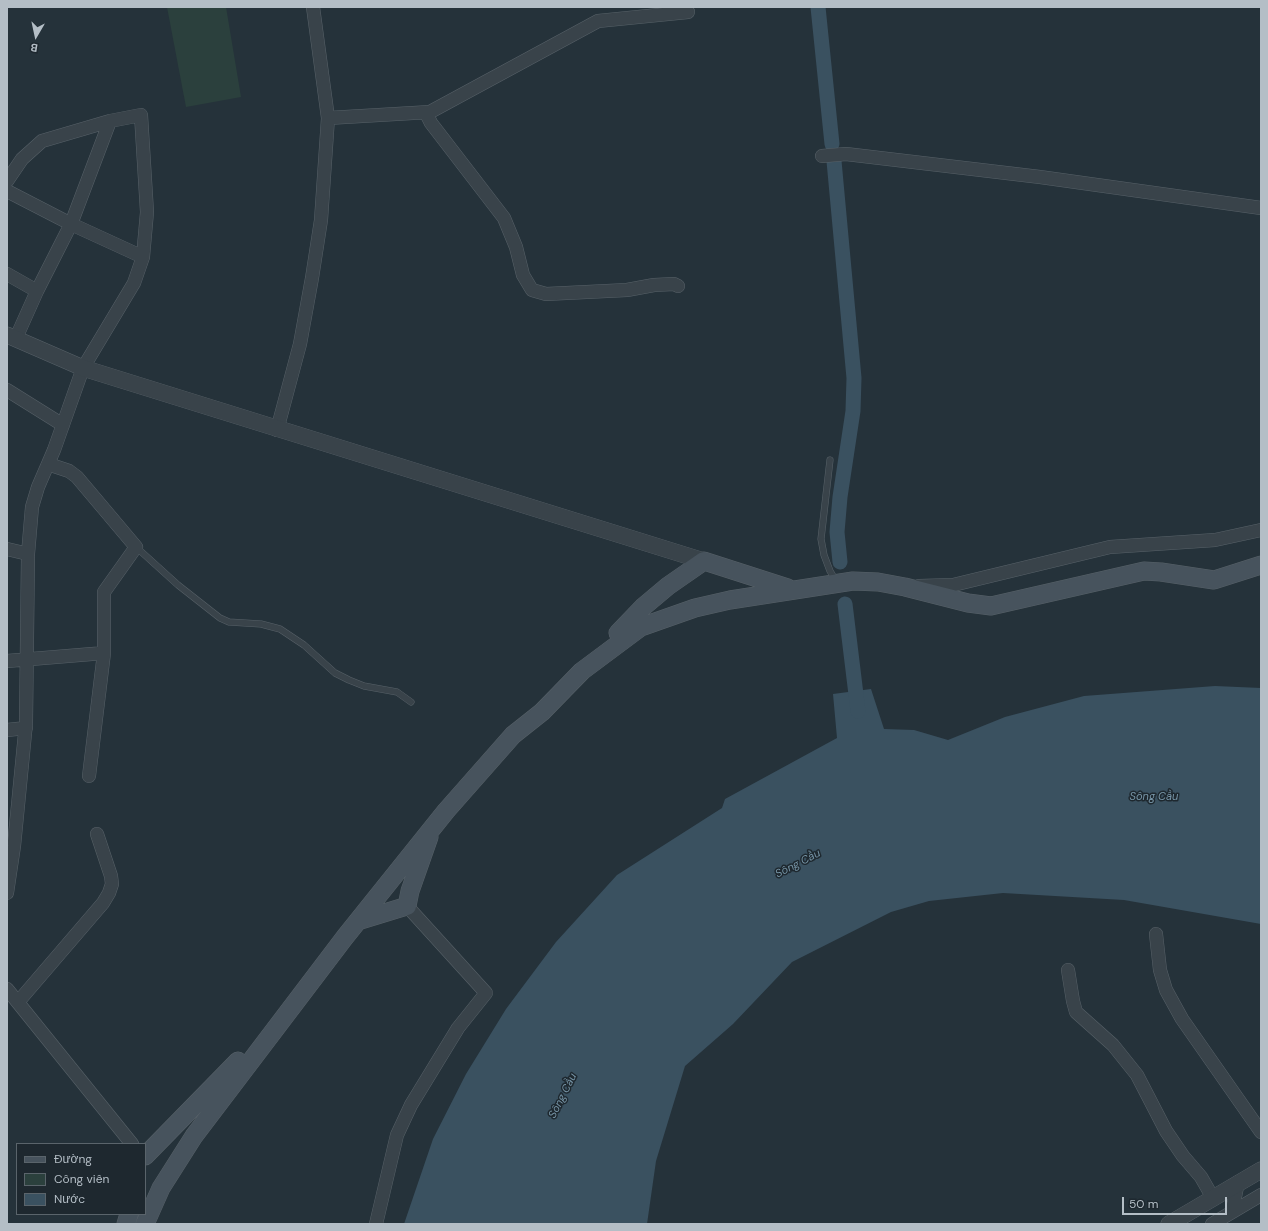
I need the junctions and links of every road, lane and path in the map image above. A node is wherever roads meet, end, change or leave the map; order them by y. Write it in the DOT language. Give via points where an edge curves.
graph roads {
  1 [pos="313,7"];
  2 [pos="688,12"];
  3 [pos="426,113"];
  4 [pos="328,118"];
  5 [pos="110,121"];
  6 [pos="822,156"];
  7 [pos="7,181"];
  8 [pos="7,191"];
  9 [pos="1261,208"];
  10 [pos="71,224"];
  11 [pos="143,257"];
  12 [pos="7,274"];
  13 [pos="678,286"];
  14 [pos="37,291"];
  15 [pos="11,337"];
  16 [pos="83,368"];
  17 [pos="7,390"];
  18 [pos="63,425"];
  19 [pos="277,430"];
  20 [pos="830,460"];
  21 [pos="48,464"];
  22 [pos="1261,530"];
  23 [pos="136,547"];
  24 [pos="7,549"];
  25 [pos="28,554"];
  26 [pos="704,561"];
  27 [pos="1261,565"];
  28 [pos="837,583"];
  29 [pos="905,587"];
  30 [pos="791,589"];
  31 [pos="104,653"];
  32 [pos="28,660"];
  33 [pos="7,661"];
  34 [pos="582,671"];
  35 [pos="411,702"];
  36 [pos="26,728"];
  37 [pos="7,730"];
  38 [pos="89,776"];
  39 [pos="431,829"];
  40 [pos="97,834"];
  41 [pos="11,845"];
  42 [pos="7,893"];
  43 [pos="407,906"];
  44 [pos="358,921"];
  45 [pos="1156,934"];
  46 [pos="1068,970"];
  47 [pos="7,989"];
  48 [pos="18,1002"];
  49 [pos="278,1024"];
  50 [pos="1261,1132"];
  51 [pos="131,1143"];
  52 [pos="146,1155"];
  53 [pos="1261,1170"];
  54 [pos="1238,1182"];
  55 [pos="1261,1195"];
  56 [pos="1213,1198"];
  57 [pos="1232,1212"];
  58 [pos="145,1224"];
  59 [pos="376,1224"];
  60 [pos="1169,1224"];
  61 [pos="1212,1224"];
  1 -- 4 [label="street"];
  2 -- 3 [label="street" via="598,21"];
  3 -- 4 [label="street"];
  3 -- 13 [label="street" via="504,218 516,247 523,275 532,290 546,294 627,290 654,285"];
  4 -- 19 [label="street" via="321,220 312,278 300,344"];
  5 -- 7 [label="street" via="42,141 22,159"];
  5 -- 10 [label="street"];
  5 -- 11 [label="street" via="141,115 147,212"];
  6 -- 9 [label="street" via="846,154 1040,177"];
  8 -- 10 [label="street"];
  10 -- 11 [label="street"];
  10 -- 14 [label="street"];
  11 -- 16 [label="street" via="134,284"];
  12 -- 14 [label="street"];
  14 -- 15 [label="street"];
  15 -- 16 [label="street"];
  16 -- 18 [label="street"];
  16 -- 19 [label="street"];
  17 -- 18 [label="street"];
  18 -- 21 [label="street"];
  19 -- 26 [label="street"];
  20 -- 28 [label="lane" via="821,539 824,555"];
  21 -- 23 [label="street" via="69,471 77,477"];
  21 -- 25 [label="street" via="32,507"];
  22 -- 29 [label="street" via="1214,540 1110,547 953,585"];
  23 -- 31 [label="street" via="104,592"];
  23 -- 35 [label="lane" via="220,618 229,622 261,624 280,629 304,645 335,673 364,686 397,692"];
  24 -- 25 [label="street"];
  25 -- 32 [label="street"];
  26 -- 30 [label="main road"];
  26 -- 34 [label="main road" via="643,607"];
  27 -- 29 [label="main road" via="1214,580 1144,571 991,606 968,603"];
  28 -- 29 [label="main road" via="878,582"];
  28 -- 30 [label="main road"];
  30 -- 34 [label="main road" via="695,608 641,627"];
  31 -- 32 [label="street"];
  31 -- 38 [label="street"];
  32 -- 33 [label="street"];
  32 -- 36 [label="street"];
  34 -- 39 [label="main road" via="542,712 513,735"];
  36 -- 37 [label="street"];
  36 -- 41 [label="street"];
  39 -- 43 [label="main road"];
  39 -- 44 [label="main road"];
  40 -- 48 [label="street" via="112,876 109,893"];
  41 -- 42 [label="street"];
  43 -- 44 [label="main road"];
  43 -- 59 [label="street" via="486,993 458,1028 411,1105 397,1135"];
  44 -- 49 [label="main road"];
  45 -- 50 [label="street" via="1160,970 1172,1001 1194,1037"];
  46 -- 56 [label="street" via="1076,1012 1113,1045 1137,1075 1166,1131"];
  47 -- 48 [label="street"];
  48 -- 51 [label="street"];
  49 -- 52 [label="main road"];
  49 -- 58 [label="main road" via="190,1142 161,1188"];
  53 -- 54 [label="street"];
  54 -- 56 [label="street"];
  54 -- 57 [label="street"];
  55 -- 57 [label="street"];
  56 -- 60 [label="street"];
  57 -- 61 [label="street"];
}
